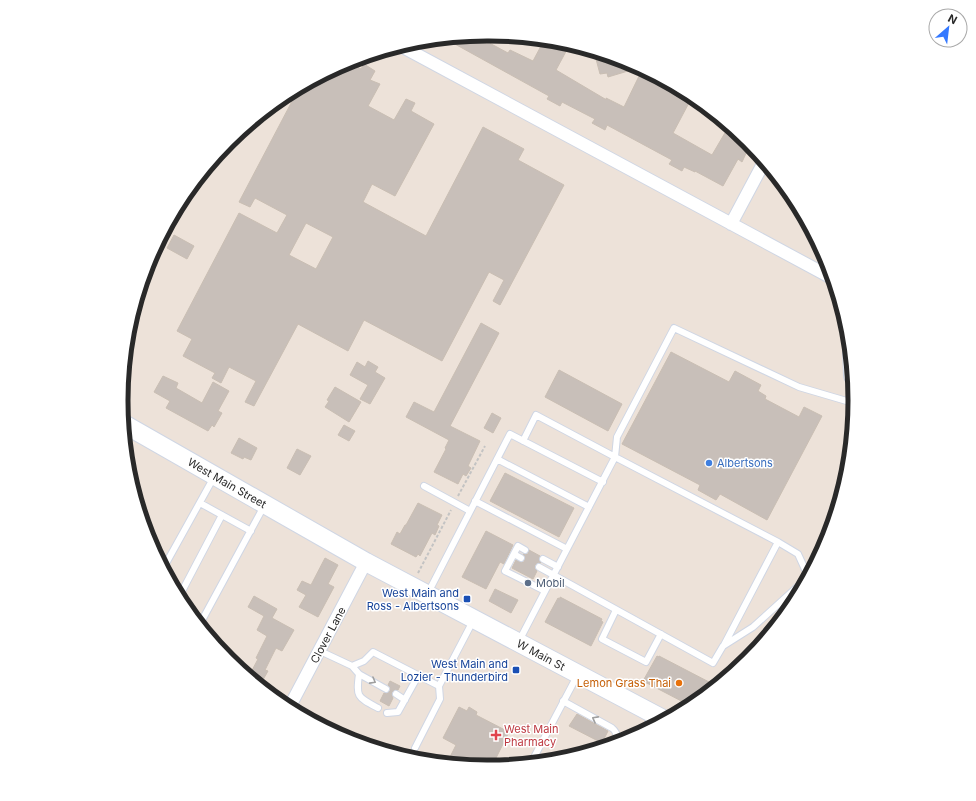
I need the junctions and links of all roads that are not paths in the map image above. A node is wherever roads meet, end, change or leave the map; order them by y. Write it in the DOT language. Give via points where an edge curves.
graph roads {
  1 [pos="409,50"];
  2 [pos="761,167"];
  3 [pos="731,224"];
  4 [pos="824,274"];
  5 [pos="848,401"];
  6 [pos="129,427"];
  7 [pos="524,441"];
  8 [pos="615,457"];
  9 [pos="497,459"];
  10 [pos="215,476"];
  11 [pos="603,482"];
  12 [pos="424,486"];
  13 [pos="475,501"];
  14 [pos="200,503"];
  15 [pos="265,504"];
  16 [pos="589,507"];
  17 [pos="470,511"];
  18 [pos="222,515"];
  19 [pos="251,531"];
  20 [pos="778,542"];
  21 [pos="567,549"];
  22 [pos="525,550"];
  23 [pos="514,554"];
  24 [pos="521,558"];
  25 [pos="543,559"];
  26 [pos="167,562"];
  27 [pos="366,562"];
  28 [pos="539,567"];
  29 [pos="558,567"];
  30 [pos="805,569"];
  31 [pos="554,575"];
  32 [pos="183,590"];
  33 [pos="545,591"];
  34 [pos="792,592"];
  35 [pos="427,594"];
  36 [pos="616,610"];
  37 [pos="467,616"];
  38 [pos="203,619"];
  39 [pos="661,634"];
  40 [pos="518,643"];
  41 [pos="723,646"];
  42 [pos="320,651"];
  43 [pos="352,666"];
  44 [pos="359,674"];
  45 [pos="578,674"];
  46 [pos="418,676"];
  47 [pos="439,686"];
  48 [pos="386,689"];
  49 [pos="396,694"];
  50 [pos="405,700"];
  51 [pos="563,701"];
  52 [pos="292,702"];
  53 [pos="378,708"];
  54 [pos="387,713"];
  55 [pos="659,716"];
  56 [pos="617,736"];
  57 [pos="415,748"];
  58 [pos="534,757"];
  1 -- 3 [label="street"];
  2 -- 3 [label="street"];
  3 -- 4 [label="street"];
  5 -- 8 [label="lane" via="799,387 674,328 618,437"];
  6 -- 10 [label="main road, West Main Street"];
  7 -- 8 [label="lane" via="536,415"];
  7 -- 9 [label="lane" via="510,434"];
  7 -- 11 [label="lane"];
  8 -- 11 [label="lane"];
  8 -- 20 [label="lane"];
  9 -- 13 [label="lane"];
  9 -- 16 [label="lane"];
  10 -- 14 [label="lane"];
  10 -- 15 [label="main road, West Main Street"];
  11 -- 16 [label="lane"];
  12 -- 17 [label="lane"];
  13 -- 17 [label="lane"];
  13 -- 21 [label="lane"];
  14 -- 18 [label="lane"];
  14 -- 26 [label="lane"];
  15 -- 19 [label="lane"];
  15 -- 27 [label="main road, West Main Street"];
  16 -- 21 [label="lane"];
  17 -- 35 [label="lane"];
  18 -- 19 [label="lane"];
  18 -- 32 [label="lane"];
  19 -- 38 [label="lane"];
  20 -- 30 [label="lane" via="798,554"];
  20 -- 41 [label="lane"];
  21 -- 29 [label="lane"];
  22 -- 23 [label="lane" via="518,546"];
  23 -- 24 [label="lane"];
  23 -- 33 [label="lane" via="505,571"];
  25 -- 29 [label="lane"];
  27 -- 35 [label="main road"];
  27 -- 42 [label="street, Clover Lane"];
  28 -- 31 [label="lane"];
  29 -- 31 [label="lane"];
  31 -- 33 [label="lane"];
  31 -- 36 [label="lane"];
  33 -- 40 [label="lane"];
  34 -- 41 [label="lane" via="753,627"];
  35 -- 37 [label="main road"];
  36 -- 39 [label="lane"];
  36 -- 39 [label="lane" via="602,639 646,662"];
  37 -- 40 [label="main road, W Main St"];
  37 -- 47 [label="lane"];
  39 -- 41 [label="lane" via="713,663"];
  40 -- 45 [label="main road, W Main St"];
  42 -- 43 [label="lane"];
  42 -- 52 [label="street, Clover Lane"];
  43 -- 44 [label="lane"];
  43 -- 46 [label="lane" via="364,661 373,652"];
  44 -- 48 [label="lane, one-way"];
  44 -- 53 [label="lane" via="357,692 362,700"];
  45 -- 51 [label="lane"];
  45 -- 55 [label="main road, W Main St"];
  46 -- 47 [label="lane"];
  46 -- 50 [label="lane"];
  47 -- 57 [label="lane" via="440,699"];
  49 -- 50 [label="lane"];
  50 -- 54 [label="lane" via="398,712"];
  56 -- 51 [label="lane, one-way" via="616,731 612,728"];
  51 -- 58 [label="lane"];
}
